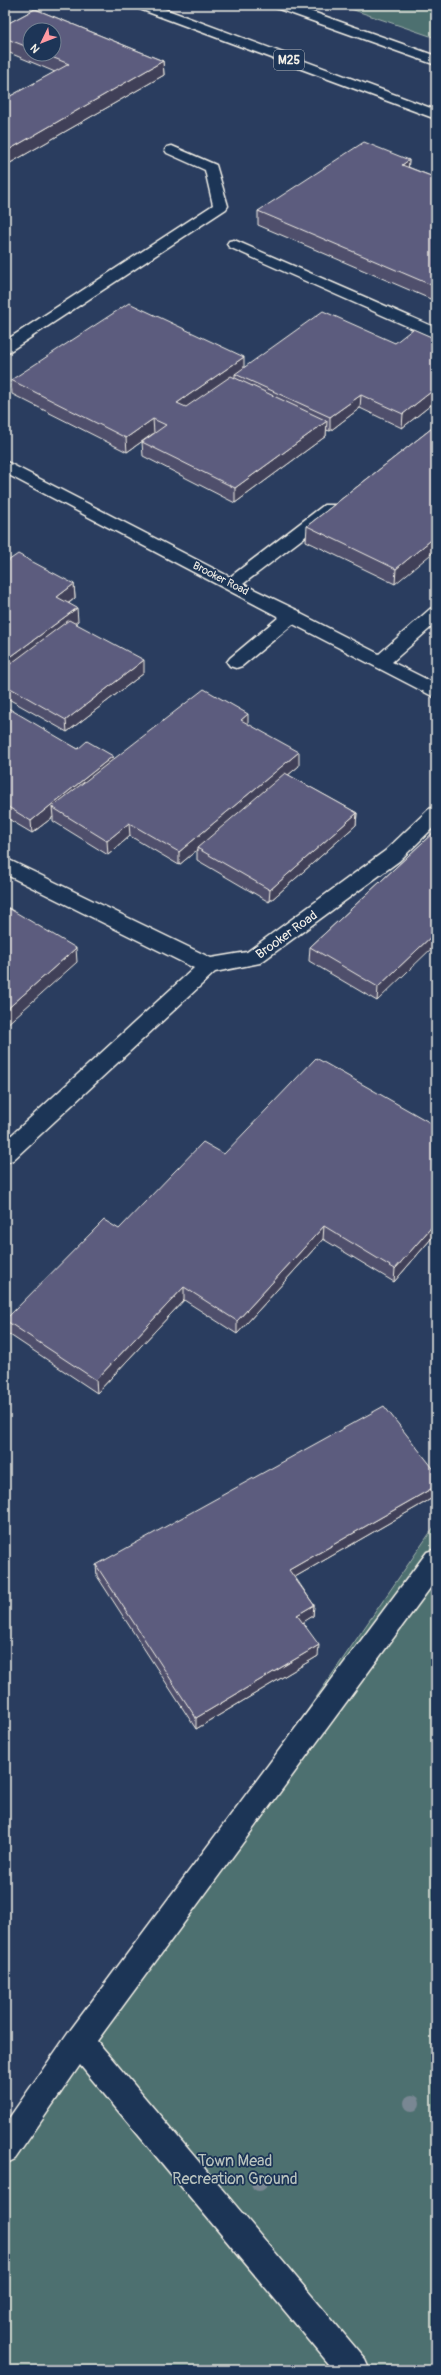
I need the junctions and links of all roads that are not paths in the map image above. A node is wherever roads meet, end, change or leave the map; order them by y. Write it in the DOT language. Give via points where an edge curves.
graph roads {
  1 [pos="142,5"];
  2 [pos="281,5"];
  3 [pos="436,61"];
  4 [pos="436,115"];
  5 [pos="172,150"];
  6 [pos="234,244"];
  7 [pos="436,334"];
  8 [pos="5,348"];
  9 [pos="5,466"];
  10 [pos="343,499"];
  11 [pos="231,584"];
  12 [pos="436,613"];
  13 [pos="293,616"];
  14 [pos="236,662"];
  15 [pos="381,662"];
  16 [pos="436,692"];
  17 [pos="436,814"];
  18 [pos="5,865"];
  19 [pos="209,966"];
  20 [pos="5,1154"];
  21 [pos="436,1560"];
  22 [pos="80,2042"];
  23 [pos="5,2149"];
  24 [pos="354,2370"];
  1 -- 4 [label="main road, M25"];
  2 -- 3 [label="main road"];
  5 -- 8 [label="main road" via="211,168 221,206"];
  6 -- 7 [label="main road"];
  9 -- 11 [label="main road, Brooker Road"];
  10 -- 11 [label="main road"];
  11 -- 13 [label="main road, Brooker Road"];
  12 -- 15 [label="main road"];
  13 -- 14 [label="main road"];
  13 -- 15 [label="main road, Brooker Road"];
  15 -- 16 [label="main road, Brooker Road"];
  17 -- 19 [label="main road, Brooker Road" via="392,856 253,958"];
  18 -- 19 [label="main road"];
  19 -- 20 [label="main road"];
  21 -- 22 [label="main road"];
  22 -- 23 [label="main road"];
  22 -- 24 [label="main road"];
}
